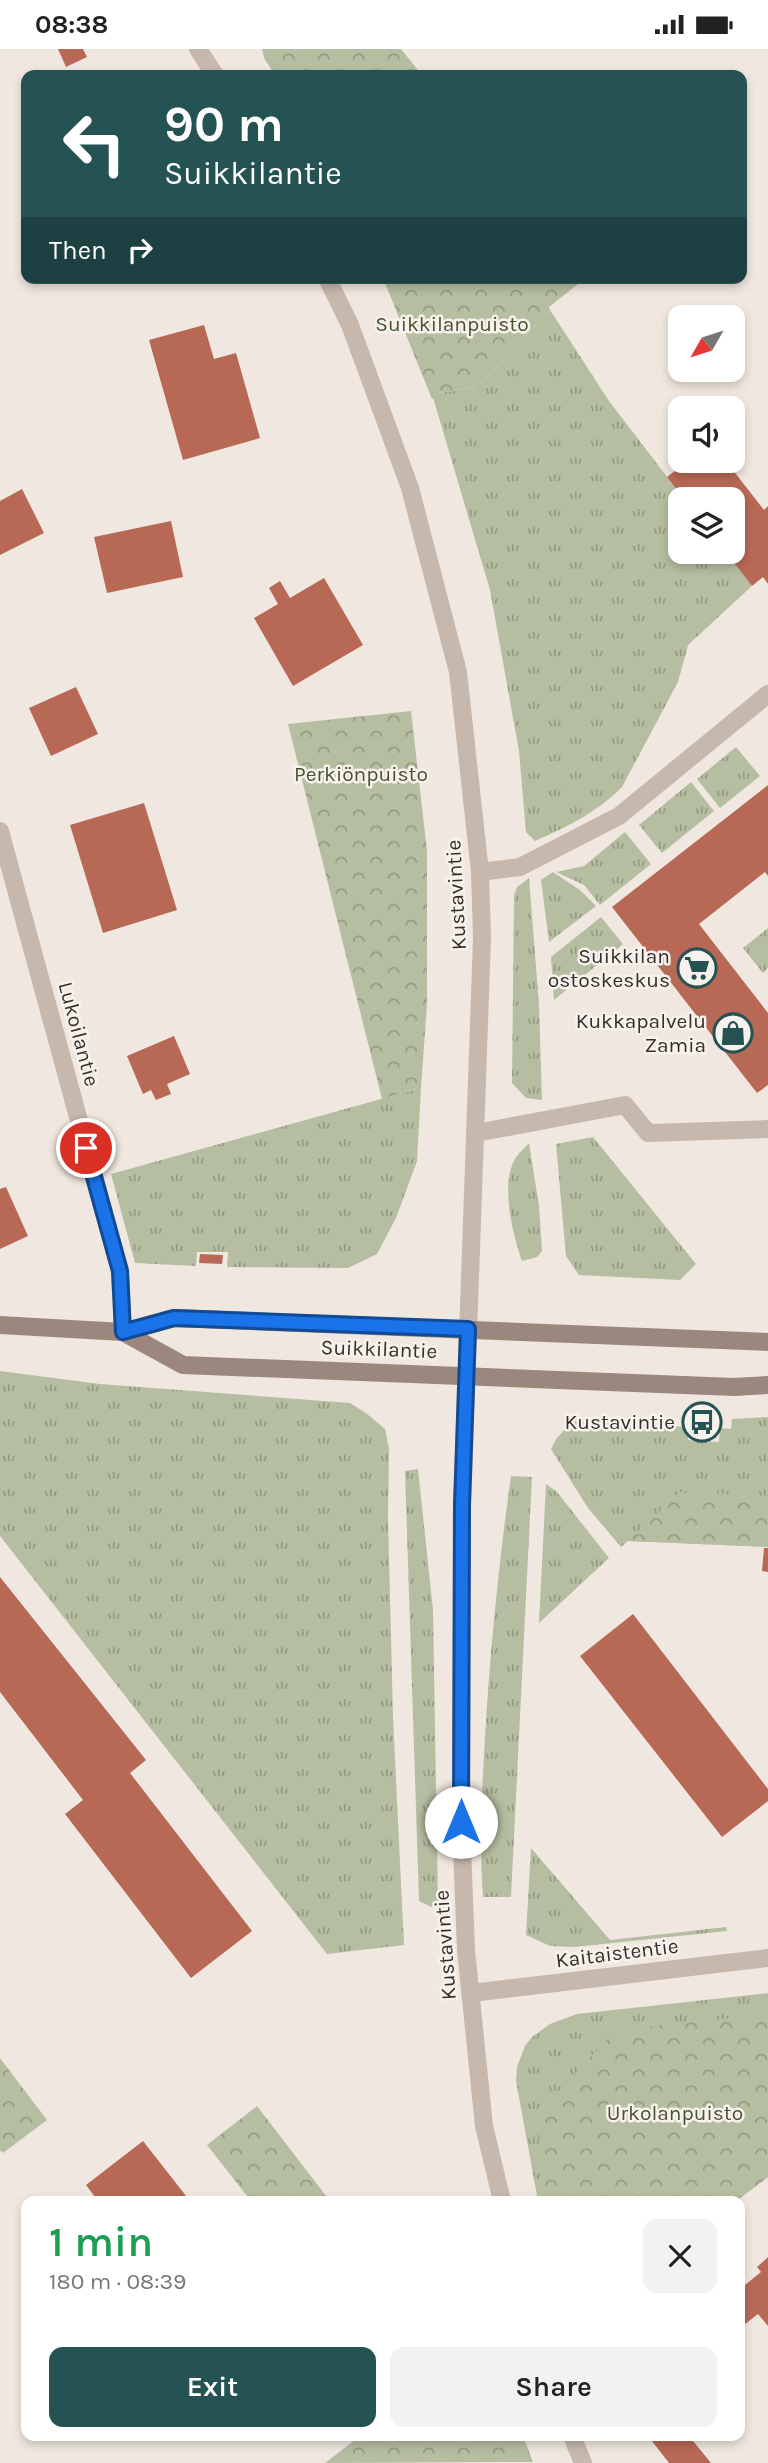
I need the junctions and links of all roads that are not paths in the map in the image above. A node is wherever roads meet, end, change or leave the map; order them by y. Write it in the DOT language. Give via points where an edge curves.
graph roads {
  1 [pos="198,49"];
  2 [pos="212,70"];
  3 [pos="330,284"];
  4 [pos="768,694"];
  5 [pos="0,831"];
  6 [pos="480,872"];
  7 [pos="768,1129"];
  8 [pos="476,1133"];
  9 [pos="0,1325"];
  10 [pos="468,1329"];
  11 [pos="123,1332"];
  12 [pos="768,1342"];
  13 [pos="466,1375"];
  14 [pos="768,1385"];
  15 [pos="768,1958"];
  16 [pos="471,1993"];
  17 [pos="501,2196"];
  18 [pos="574,2441"];
  19 [pos="583,2463"];
  1 -- 2 [label="street"];
  3 -- 6 [label="street, Kustavintie" via="410,488 455,659"];
  4 -- 6 [label="street" via="619,816 520,867"];
  5 -- 11 [label="street, Lukoilantie" via="120,1271"];
  6 -- 8 [label="street, Kustavintie"];
  7 -- 8 [label="street" via="648,1133 625,1105"];
  8 -- 10 [label="street, Kustavintie"];
  9 -- 11 [label="main road, Suikkilantie"];
  10 -- 11 [label="main road, Suikkilantie" via="174,1318"];
  10 -- 12 [label="main road, Suikkilantie"];
  10 -- 13 [label="street, Kustavintie"];
  11 -- 13 [label="main road, Suikkilantie" via="183,1365"];
  13 -- 14 [label="main road, Suikkilantie"];
  13 -- 16 [label="street, Kustavintie" via="461,1822"];
  15 -- 16 [label="street, Kaitaistentie"];
  16 -- 17 [label="street, Kustavintie" via="484,2126"];
  18 -- 19 [label="street"];
}
